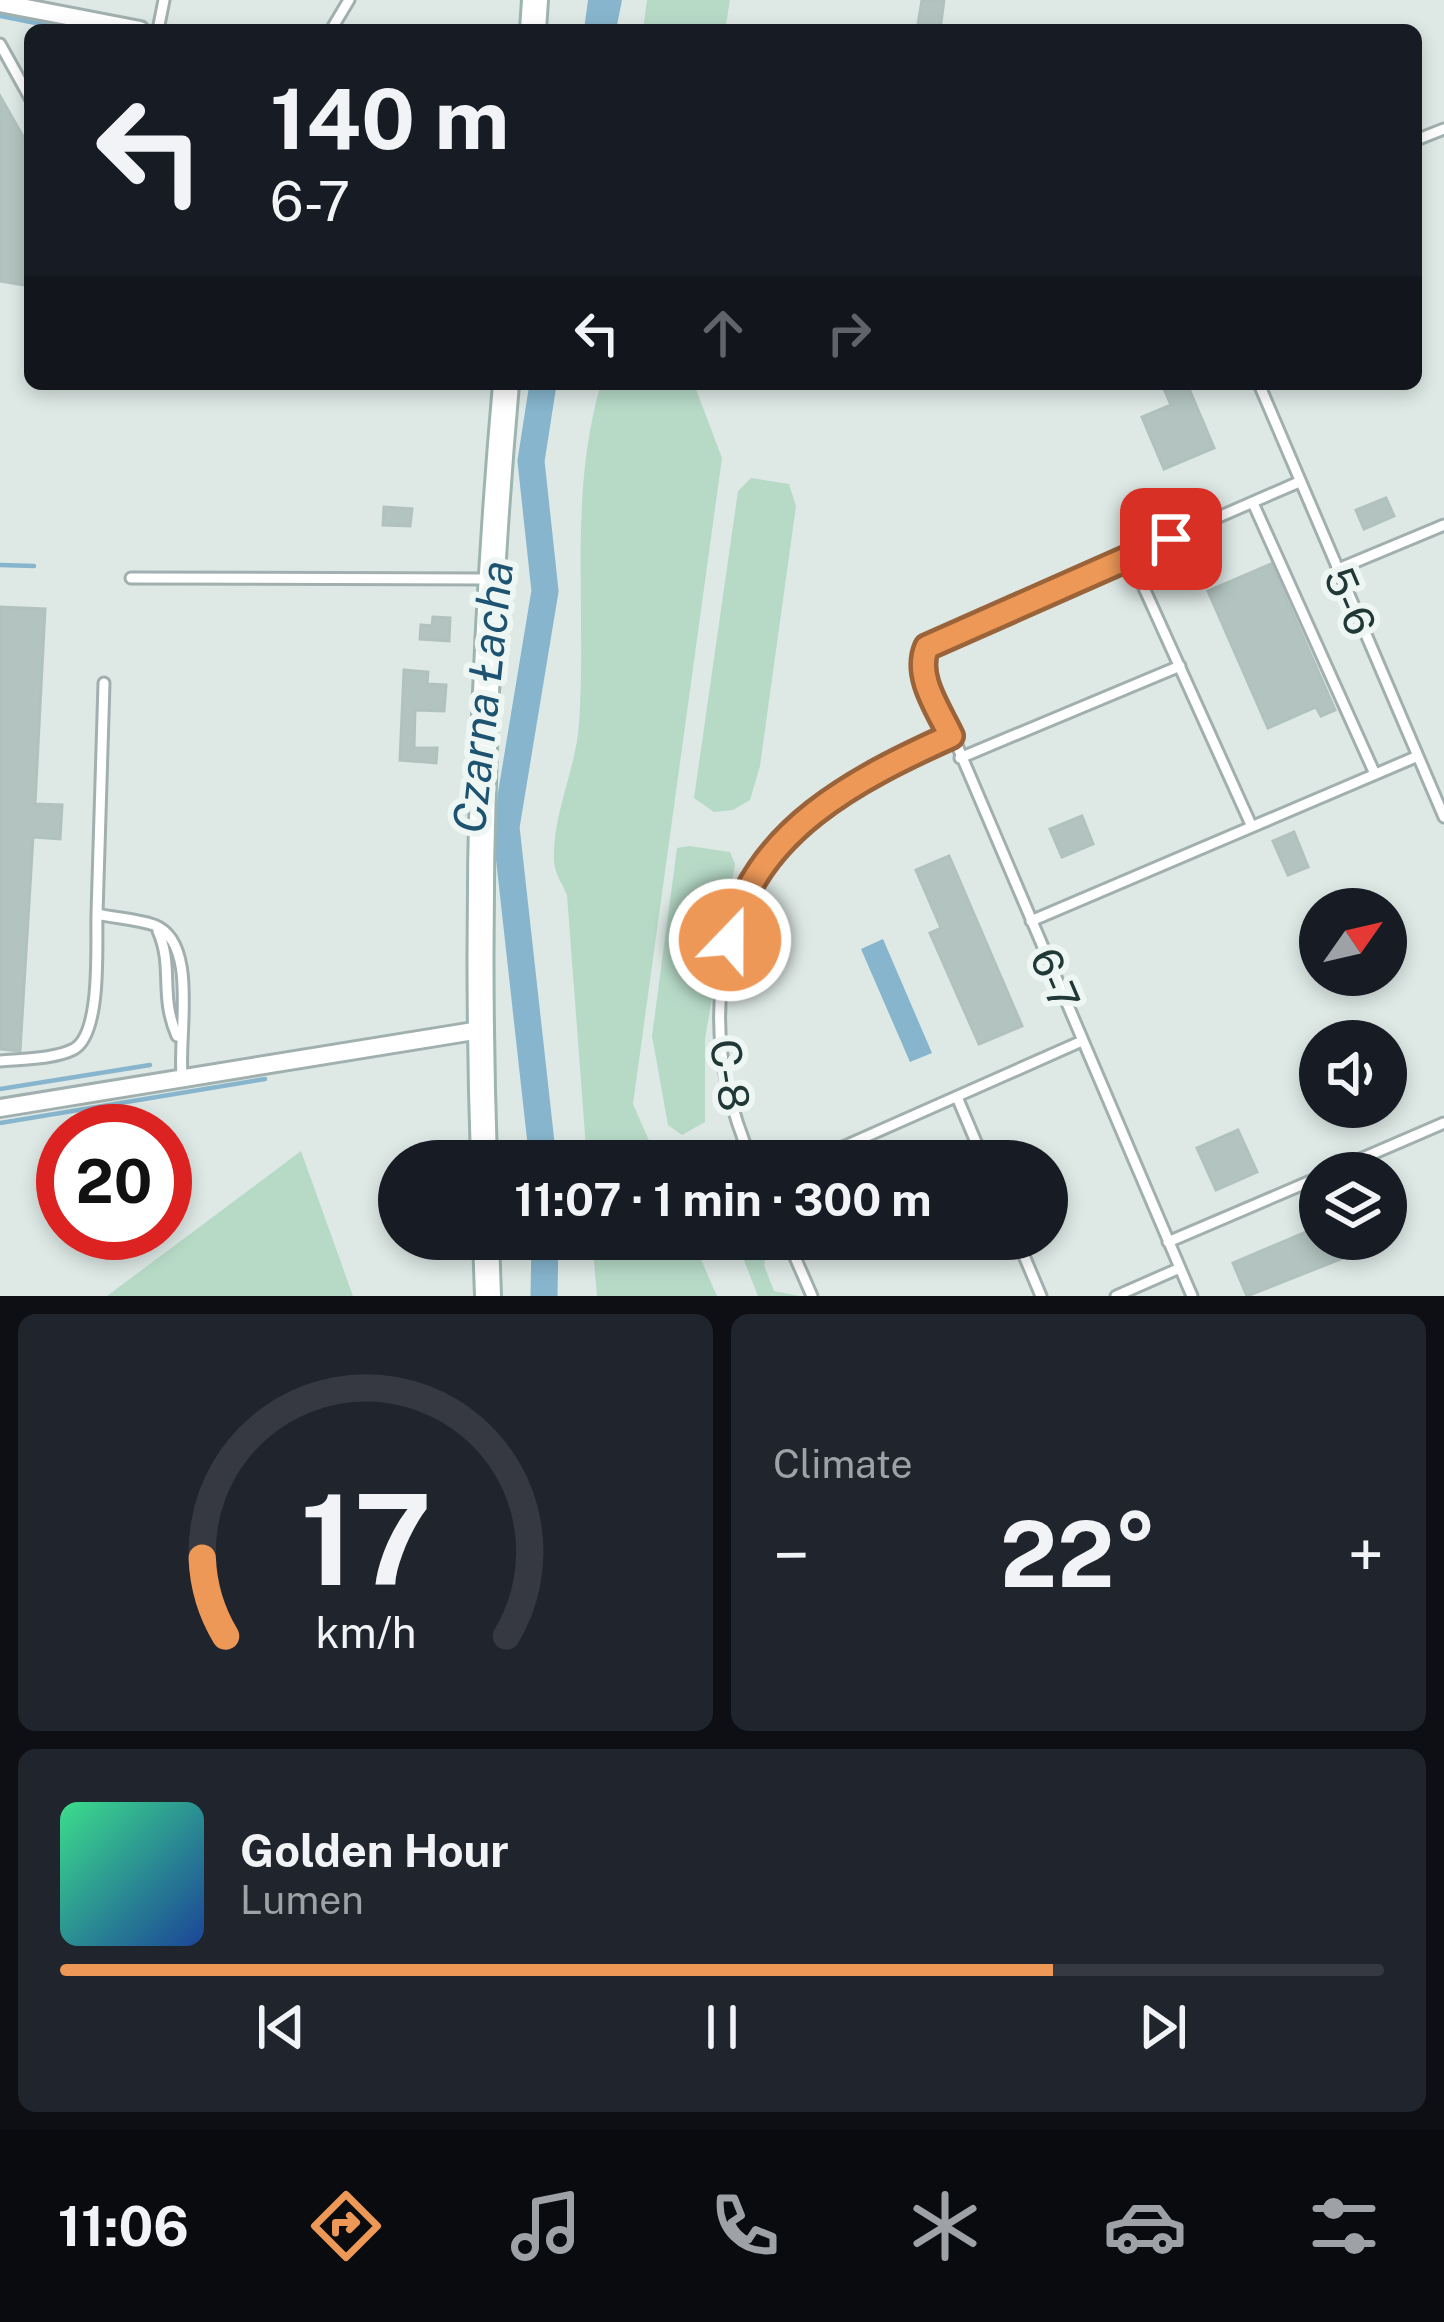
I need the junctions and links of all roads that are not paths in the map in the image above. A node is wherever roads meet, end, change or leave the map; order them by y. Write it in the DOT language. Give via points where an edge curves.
graph roads {
  1 [pos="0,3"];
  2 [pos="109,24"];
  3 [pos="0,44"];
  4 [pos="24,87"];
  5 [pos="505,390"];
  6 [pos="1261,390"];
  7 [pos="1299,482"];
  8 [pos="1253,503"];
  9 [pos="1444,525"];
  10 [pos="1130,557"];
  11 [pos="1336,570"];
  12 [pos="131,578"];
  13 [pos="489,579"];
  14 [pos="1180,666"];
  15 [pos="104,683"];
  16 [pos="951,736"];
  17 [pos="1418,756"];
  18 [pos="960,758"];
  19 [pos="1375,774"];
  20 [pos="1444,817"];
  21 [pos="1252,827"];
  22 [pos="97,914"];
  23 [pos="1031,921"];
  24 [pos="156,926"];
  25 [pos="480,1038"];
  26 [pos="178,1039"];
  27 [pos="1082,1041"];
  28 [pos="0,1061"];
  29 [pos="182,1075"];
  30 [pos="957,1097"];
  31 [pos="0,1108"];
  32 [pos="1444,1123"];
  33 [pos="483,1140"];
  34 [pos="743,1140"];
  35 [pos="859,1140"];
  36 [pos="975,1140"];
  37 [pos="1377,1152"];
  38 [pos="1299,1186"];
  39 [pos="1168,1242"];
  40 [pos="487,1260"];
  41 [pos="796,1260"];
  42 [pos="1026,1260"];
  43 [pos="1180,1268"];
  44 [pos="488,1296"];
  45 [pos="812,1296"];
  46 [pos="1041,1296"];
  47 [pos="1116,1296"];
  48 [pos="1192,1296"];
  1 -- 2 [label="street"];
  3 -- 4 [label="lane"];
  5 -- 13 [label="main road"];
  6 -- 7 [label="lane, 5-6"];
  7 -- 8 [label="lane"];
  7 -- 11 [label="lane, 5-6"];
  8 -- 10 [label="lane"];
  8 -- 19 [label="lane"];
  9 -- 11 [label="lane"];
  10 -- 14 [label="lane"];
  10 -- 16 [label="lane, 6-7" via="927,647 921,661"];
  11 -- 17 [label="lane, 5-6"];
  12 -- 13 [label="lane"];
  13 -- 25 [label="main road" via="479,746"];
  14 -- 18 [label="lane"];
  14 -- 21 [label="lane"];
  15 -- 22 [label="lane"];
  16 -- 18 [label="lane, 6-7"];
  16 -- 34 [label="lane, C-8" via="863,776 810,814 765,862 735,915 724,966 721,1066"];
  17 -- 19 [label="lane"];
  17 -- 20 [label="lane, 5-6"];
  18 -- 23 [label="lane, 6-7"];
  19 -- 21 [label="lane"];
  21 -- 23 [label="lane"];
  22 -- 24 [label="lane"];
  22 -- 28 [label="lane" via="92,1024 84,1042 70,1052"];
  23 -- 27 [label="lane, 6-7"];
  24 -- 26 [label="lane" via="166,962 164,1005"];
  24 -- 26 [label="lane" via="175,939 182,962"];
  25 -- 29 [label="street" via="415,1037 249,1072"];
  25 -- 33 [label="main road"];
  26 -- 29 [label="lane"];
  27 -- 30 [label="lane"];
  27 -- 39 [label="lane, 6-7"];
  29 -- 31 [label="street"];
  30 -- 35 [label="lane"];
  30 -- 36 [label="lane"];
  32 -- 37 [label="lane"];
  38 -- 39 [label="lane"];
  39 -- 43 [label="lane, 6-7"];
  40 -- 44 [label="main road"];
  41 -- 45 [label="lane"];
  42 -- 46 [label="lane"];
  43 -- 47 [label="lane"];
  43 -- 48 [label="lane, 6-7"];
}
